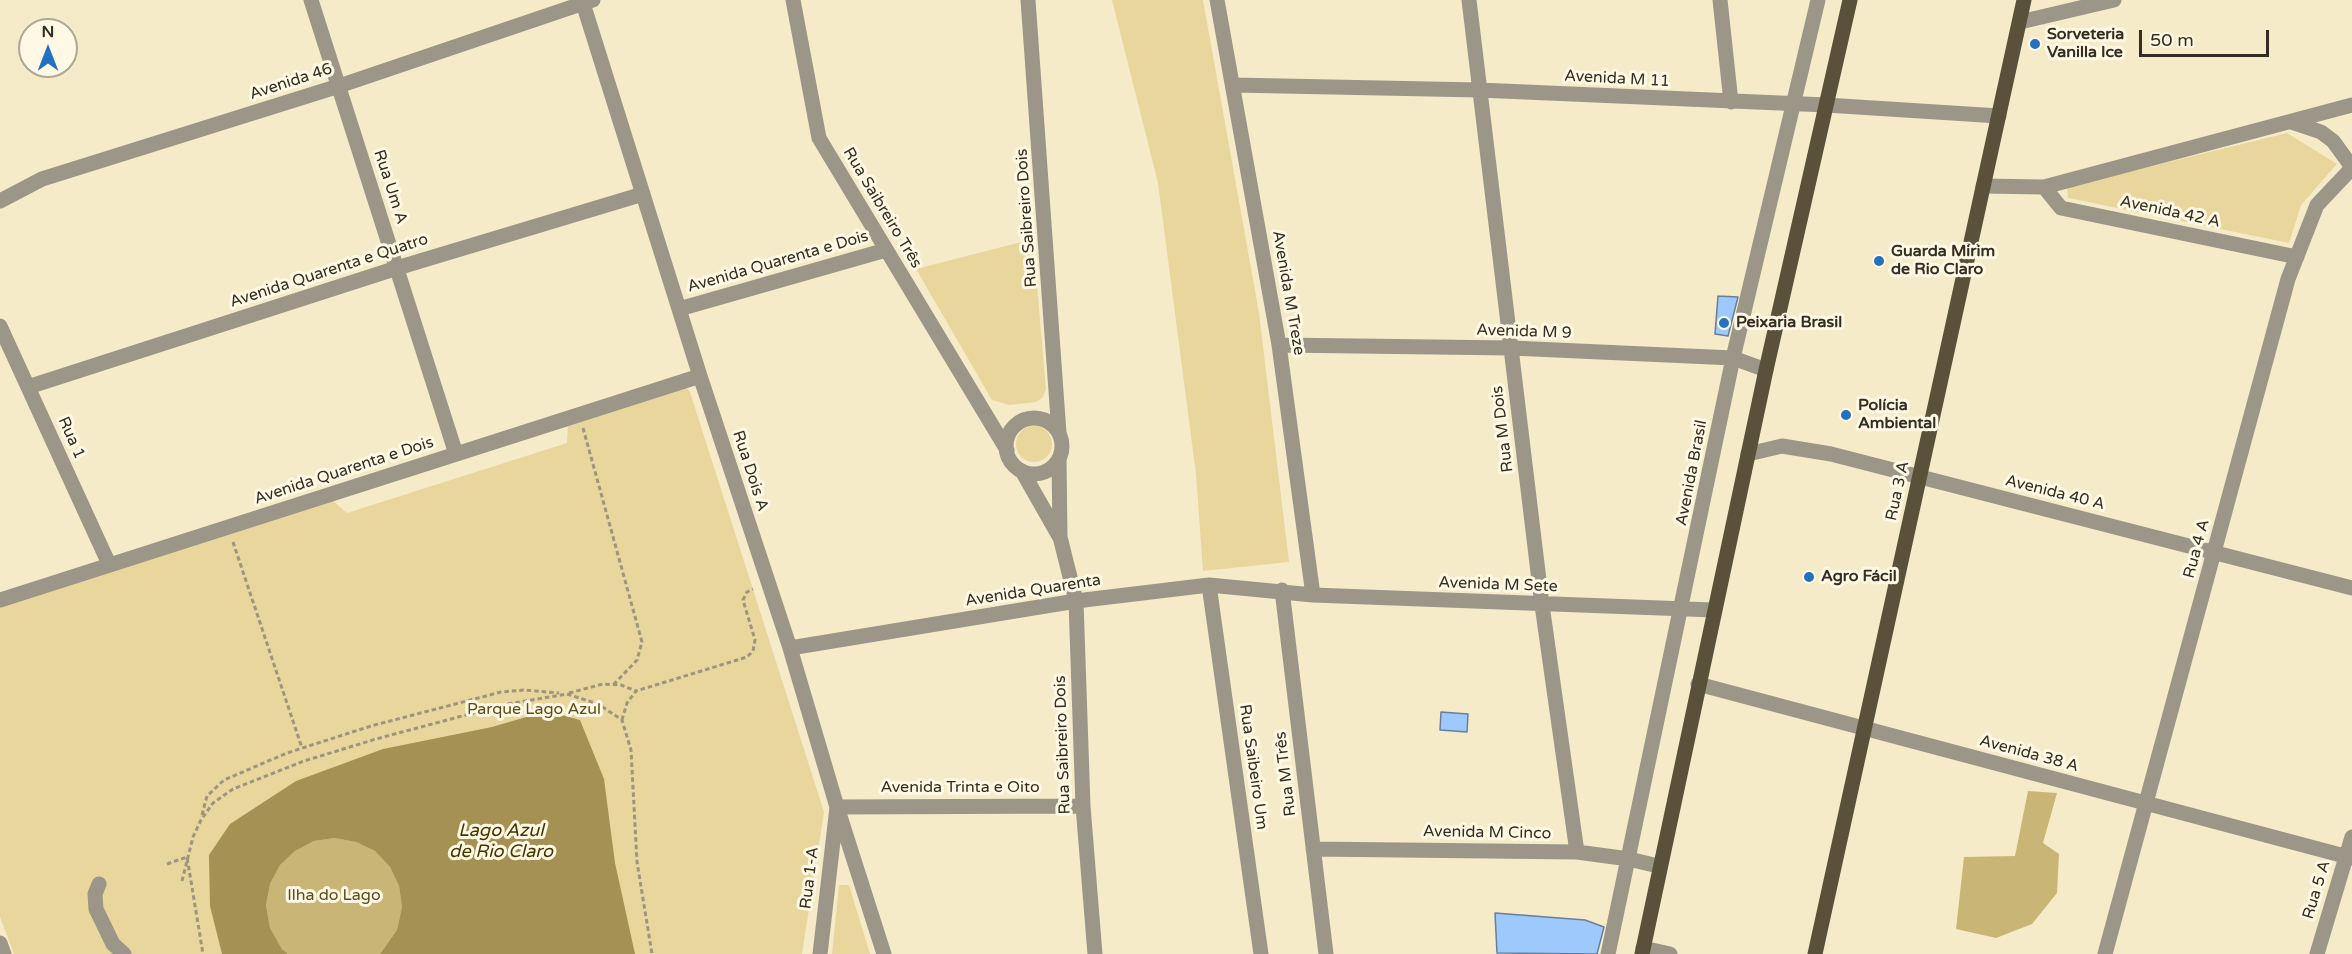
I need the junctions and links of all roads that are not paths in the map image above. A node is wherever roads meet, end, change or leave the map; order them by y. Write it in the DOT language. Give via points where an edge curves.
graph roads {
  1 [pos="311,0"];
  2 [pos="793,0"];
  3 [pos="1028,0"];
  4 [pos="1217,0"];
  5 [pos="1469,0"];
  6 [pos="1720,0"];
  7 [pos="1818,0"];
  8 [pos="1850,0"];
  9 [pos="2024,0"];
  10 [pos="2114,0"];
  11 [pos="586,1"];
  12 [pos="2020,22"];
  13 [pos="1233,85"];
  14 [pos="339,86"];
  15 [pos="1479,90"];
  16 [pos="1731,102"];
  17 [pos="1795,104"];
  18 [pos="1826,105"];
  19 [pos="2352,105"];
  20 [pos="1999,116"];
  21 [pos="2291,122"];
  22 [pos="2352,167"];
  23 [pos="1983,186"];
  24 [pos="2044,188"];
  25 [pos="643,194"];
  26 [pos="0,201"];
  27 [pos="886,250"];
  28 [pos="2297,257"];
  29 [pos="397,268"];
  30 [pos="679,309"];
  31 [pos="0,326"];
  32 [pos="1279,345"];
  33 [pos="1512,348"];
  34 [pos="1733,358"];
  35 [pos="1766,370"];
  36 [pos="700,376"];
  37 [pos="28,387"];
  38 [pos="987,417"];
  39 [pos="1011,431"];
  40 [pos="1059,433"];
  41 [pos="1006,450"];
  42 [pos="456,454"];
  43 [pos="1748,454"];
  44 [pos="1059,459"];
  45 [pos="1022,471"];
  46 [pos="1920,477"];
  47 [pos="1060,537"];
  48 [pos="2215,553"];
  49 [pos="109,564"];
  50 [pos="1209,585"];
  51 [pos="2352,588"];
  52 [pos="1282,590"];
  53 [pos="1313,594"];
  54 [pos="0,600"];
  55 [pos="1076,602"];
  56 [pos="1542,605"];
  57 [pos="1683,609"];
  58 [pos="1714,610"];
  59 [pos="790,648"];
  60 [pos="1698,684"];
  61 [pos="1864,729"];
  62 [pos="2146,803"];
  63 [pos="1083,806"];
  64 [pos="837,807"];
  65 [pos="2352,837"];
  66 [pos="1313,849"];
  67 [pos="1577,852"];
  68 [pos="2349,858"];
  69 [pos="1629,859"];
  70 [pos="1658,866"];
  71 [pos="99,884"];
  72 [pos="0,943"];
  73 [pos="1642,951"];
  74 [pos="4,954"];
  75 [pos="124,954"];
  76 [pos="820,954"];
  77 [pos="884,954"];
  78 [pos="1095,954"];
  79 [pos="1261,954"];
  80 [pos="1326,954"];
  81 [pos="1608,954"];
  82 [pos="1670,954"];
  83 [pos="1815,954"];
  84 [pos="2105,954"];
  85 [pos="2317,954"];
  1 -- 14 [label="street, Rua Um A"];
  2 -- 27 [label="street, Rua Saibreiro Três" via="816,131"];
  3 -- 40 [label="street, Rua Saibreiro Dois"];
  4 -- 13 [label="street, Avenida M Treze"];
  5 -- 15 [label="street, Rua M Dois"];
  6 -- 16 [label="street"];
  7 -- 17 [label="street, Avenida Brasil"];
  8 -- 18 [label="main road"];
  9 -- 12 [label="main road, Rua 3 A"];
  10 -- 12 [label="street"];
  11 -- 14 [label="street, Avenida 46"];
  11 -- 25 [label="street, Rua Dois A"];
  12 -- 20 [label="main road, Rua 3 A"];
  13 -- 15 [label="street, Avenida M 11"];
  13 -- 32 [label="street, Avenida M Treze"];
  14 -- 26 [label="street, Avenida 46" via="42,179"];
  14 -- 29 [label="street, Rua Um A"];
  15 -- 16 [label="street, Avenida M 11"];
  15 -- 33 [label="street, Rua M Dois"];
  16 -- 17 [label="street, Avenida M 11"];
  17 -- 18 [label="street, Avenida M 11"];
  17 -- 34 [label="street, Avenida Brasil"];
  18 -- 20 [label="street, Avenida M 11"];
  18 -- 35 [label="main road"];
  19 -- 21 [label="street, Avenida 42 A"];
  20 -- 23 [label="main road, Rua 3 A"];
  21 -- 22 [label="street" via="2321,132 2333,141"];
  21 -- 24 [label="street, Avenida 42 A"];
  22 -- 28 [label="street, Rua 4 A" via="2317,205"];
  23 -- 24 [label="street, Avenida 42 A"];
  23 -- 46 [label="main road, Rua 3 A"];
  24 -- 28 [label="street, Avenida 42 A" via="2061,208"];
  25 -- 29 [label="street, Avenida Quarenta e Quatro"];
  25 -- 30 [label="street, Rua Dois A"];
  27 -- 30 [label="street, Avenida Quarenta e Dois"];
  27 -- 38 [label="street, Rua Saibreiro Três"];
  28 -- 48 [label="street, Rua 4 A"];
  29 -- 37 [label="street, Avenida Quarenta e Quatro"];
  29 -- 42 [label="street, Rua Um A"];
  30 -- 36 [label="street, Rua Dois A"];
  31 -- 37 [label="street, Rua 1"];
  32 -- 33 [label="street, Avenida M 9"];
  32 -- 53 [label="street, Avenida M Treze"];
  33 -- 34 [label="street, Avenida M 9"];
  33 -- 56 [label="street, Rua M Dois"];
  34 -- 35 [label="street, Avenida M 9"];
  34 -- 57 [label="street, Avenida Brasil"];
  35 -- 43 [label="main road"];
  36 -- 42 [label="street, Avenida Quarenta e Dois"];
  36 -- 59 [label="street, Rua Dois A"];
  37 -- 49 [label="street, Rua 1"];
  38 -- 39 [label="street, Rua Saibreiro Três"];
  38 -- 41 [label="street, Rua Saibreiro Três"];
  39 -- 40 [label="street" via="1017,424 1035,418 1045,420"];
  39 -- 41 [label="street"];
  40 -- 44 [label="street"];
  41 -- 45 [label="street" via="1009,459"];
  42 -- 49 [label="street, Avenida Quarenta e Dois"];
  43 -- 46 [label="street, Avenida 40 A" via="1782,446"];
  43 -- 58 [label="main road"];
  44 -- 45 [label="street" via="1047,471"];
  44 -- 47 [label="street, Rua Saibreiro Dois"];
  45 -- 47 [label="street, Rua Saibreiro Dois"];
  46 -- 48 [label="street, Avenida 40 A"];
  46 -- 61 [label="main road, Rua 3 A"];
  47 -- 55 [label="street, Rua Saibreiro Dois"];
  48 -- 51 [label="street, Avenida 40 A"];
  48 -- 62 [label="street, Rua 4 A"];
  49 -- 54 [label="street, Avenida Quarenta e Dois"];
  50 -- 52 [label="street, Avenida Quarenta"];
  50 -- 55 [label="street, Avenida Quarenta"];
  50 -- 79 [label="street, Rua Saibeiro Um"];
  52 -- 53 [label="street, Avenida M Sete"];
  52 -- 66 [label="street, Rua M Três"];
  53 -- 56 [label="street, Avenida M Sete"];
  55 -- 59 [label="street, Avenida Quarenta"];
  55 -- 63 [label="street, Rua Saibreiro Dois"];
  56 -- 57 [label="street, Avenida M Sete"];
  56 -- 67 [label="street, Rua M Dois"];
  57 -- 58 [label="street, Avenida M Sete"];
  57 -- 69 [label="street, Avenida Brasil"];
  58 -- 60 [label="main road"];
  59 -- 64 [label="street, Rua Dois A"];
  60 -- 61 [label="street, Avenida 38 A"];
  60 -- 70 [label="main road"];
  61 -- 62 [label="street, Avenida 38 A"];
  61 -- 83 [label="main road, Rua 3 A"];
  62 -- 68 [label="street, Avenida 38 A"];
  62 -- 84 [label="street, Rua 4 A"];
  63 -- 64 [label="street, Avenida Trinta e Oito"];
  63 -- 78 [label="street, Rua Saibreiro Dois"];
  64 -- 76 [label="street, Rua 1-A"];
  64 -- 77 [label="street, Rua Dois A"];
  65 -- 68 [label="street, Rua 5 A"];
  66 -- 67 [label="street, Avenida M Cinco"];
  66 -- 80 [label="street, Rua M Três"];
  67 -- 69 [label="street, Avenida M Cinco"];
  68 -- 85 [label="street, Rua 5 A"];
  69 -- 70 [label="street, Avenida M Cinco"];
  69 -- 81 [label="street, Avenida Brasil"];
  70 -- 73 [label="main road"];
  71 -- 75 [label="street" via="94,894 96,909 112,944"];
  72 -- 74 [label="street"];
  73 -- 82 [label="street"];
}
